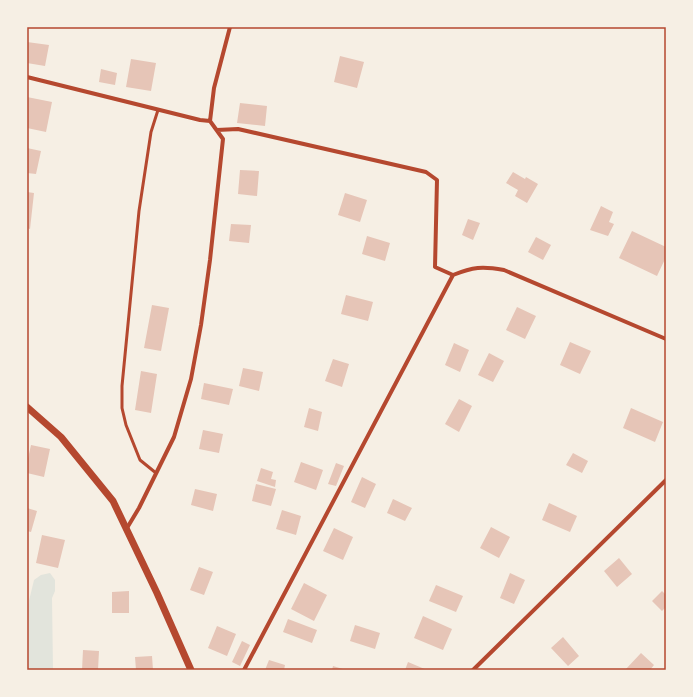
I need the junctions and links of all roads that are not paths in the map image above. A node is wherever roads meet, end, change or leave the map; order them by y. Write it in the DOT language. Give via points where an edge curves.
graph roads {
  1 [pos="230,27"];
  2 [pos="27,77"];
  3 [pos="158,110"];
  4 [pos="210,121"];
  5 [pos="217,130"];
  6 [pos="453,275"];
  7 [pos="666,339"];
  8 [pos="27,407"];
  9 [pos="156,473"];
  10 [pos="666,480"];
  11 [pos="127,528"];
  12 [pos="191,670"];
  13 [pos="244,670"];
  14 [pos="474,670"];
  1 -- 4 [label="street" via="214,88"];
  2 -- 3 [label="street"];
  3 -- 4 [label="street"];
  3 -- 9 [label="lane" via="151,132 139,212 122,386 122,408 126,425 140,460"];
  4 -- 5 [label="street"];
  5 -- 6 [label="street" via="238,129 426,172 437,180 435,267"];
  5 -- 9 [label="street" via="223,139 210,260 192,371 174,437"];
  6 -- 7 [label="street" via="471,268 489,267 504,270"];
  6 -- 13 [label="street"];
  8 -- 11 [label="street" via="76,454 114,501"];
  9 -- 11 [label="street"];
  10 -- 14 [label="street"];
  11 -- 12 [label="street"];
}
